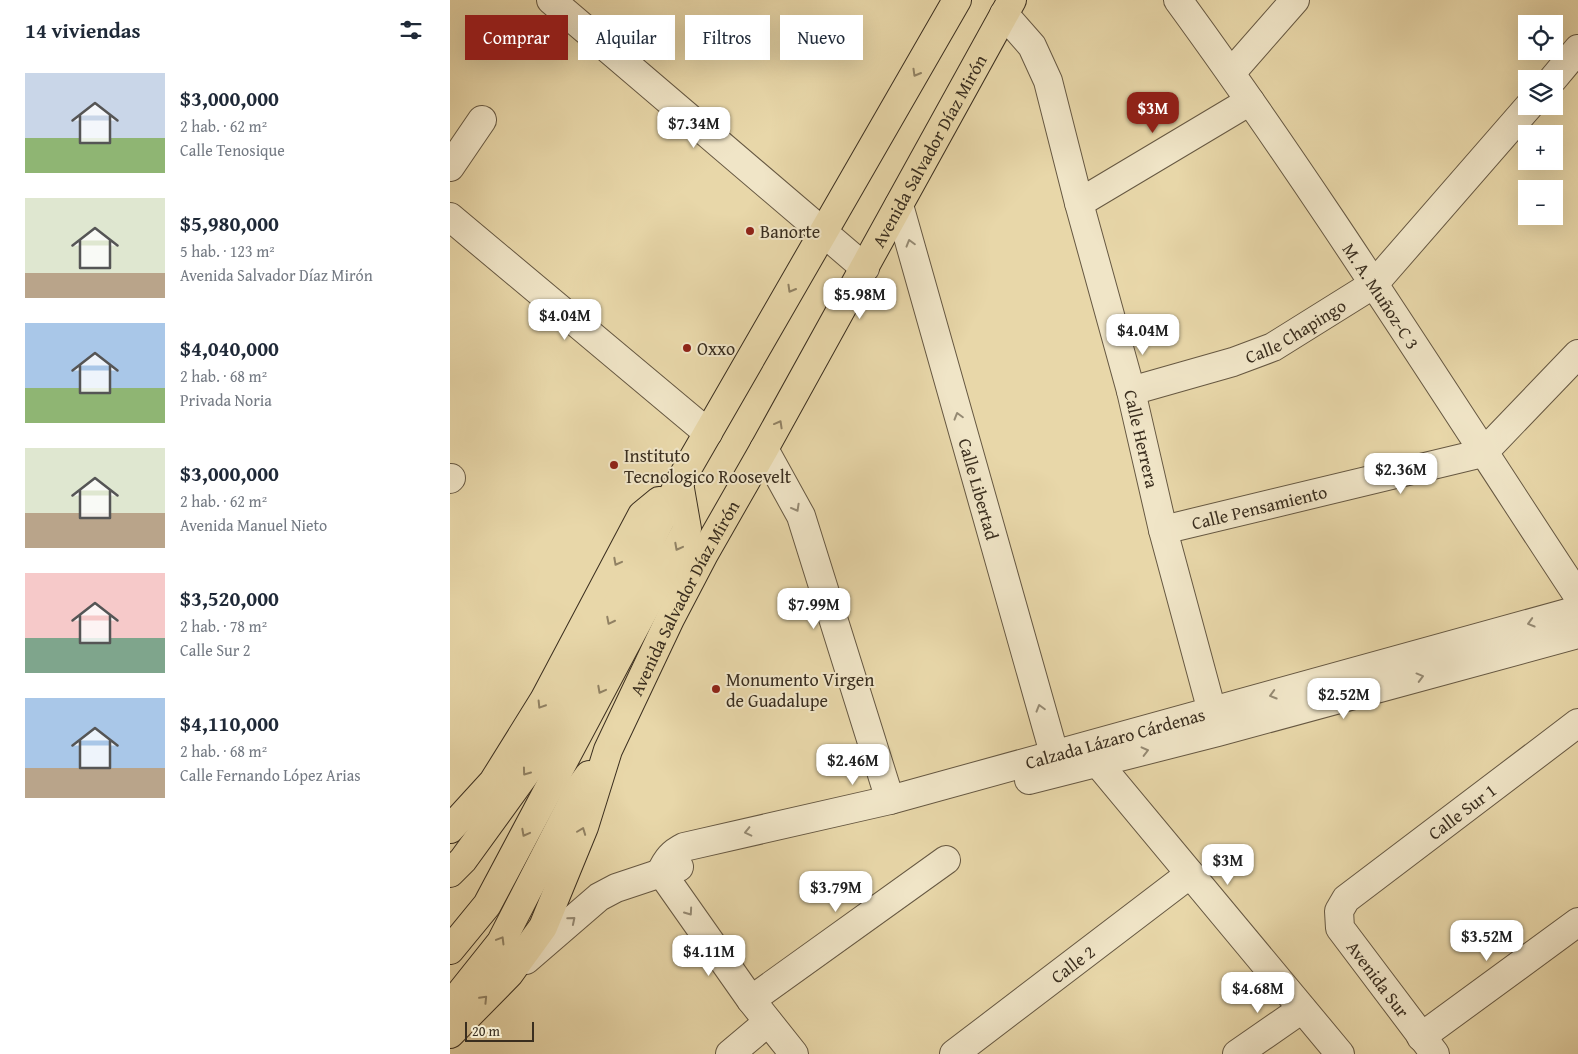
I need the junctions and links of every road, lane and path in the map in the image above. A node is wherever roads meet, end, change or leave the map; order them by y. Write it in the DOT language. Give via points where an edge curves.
graph roads {
  1 [pos="551,0"];
  2 [pos="957,0"];
  3 [pos="1178,0"];
  4 [pos="1295,0"];
  5 [pos="1008,7"];
  6 [pos="1578,49"];
  7 [pos="1560,70"];
  8 [pos="1231,73"];
  9 [pos="1250,102"];
  10 [pos="1521,115"];
  11 [pos="482,120"];
  12 [pos="450,167"];
  13 [pos="1078,203"];
  14 [pos="899,205"];
  15 [pos="450,217"];
  16 [pos="824,232"];
  17 [pos="865,268"];
  18 [pos="1374,284"];
  19 [pos="1578,354"];
  20 [pos="1131,391"];
  21 [pos="708,433"];
  22 [pos="764,450"];
  23 [pos="1483,453"];
  24 [pos="679,484"];
  25 [pos="1163,530"];
  26 [pos="1578,596"];
  27 [pos="1578,610"];
  28 [pos="1578,634"];
  29 [pos="1214,722"];
  30 [pos="1578,723"];
  31 [pos="608,750"];
  32 [pos="1091,754"];
  33 [pos="1056,764"];
  34 [pos="890,800"];
  35 [pos="450,829"];
  36 [pos="946,860"];
  37 [pos="662,872"];
  38 [pos="450,874"];
  39 [pos="1190,874"];
  40 [pos="1346,899"];
  41 [pos="1578,922"];
  42 [pos="450,950"];
  43 [pos="509,974"];
  44 [pos="750,1000"];
  45 [pos="450,1006"];
  46 [pos="1302,1009"];
  47 [pos="768,1022"];
  48 [pos="450,1034"];
  49 [pos="1428,1046"];
  50 [pos="730,1054"];
  51 [pos="794,1054"];
  52 [pos="954,1054"];
  53 [pos="1237,1054"];
  54 [pos="1340,1054"];
  1 -- 16 [label="street"];
  2 -- 16 [label="main road, one-way"];
  3 -- 8 [label="street, M. A. Muñoz-C 3"];
  4 -- 8 [label="street"];
  5 -- 13 [label="street, Calle Herrera" via="1032,46 1048,81"];
  5 -- 14 [label="main road, Avenida Salvador Díaz Mirón"];
  6 -- 7 [label="street"];
  8 -- 9 [label="street, M. A. Muñoz-C 3"];
  9 -- 13 [label="street"];
  9 -- 18 [label="street, M. A. Muñoz-C 3"];
  10 -- 18 [label="street, Calle Chapingo"];
  11 -- 12 [label="street"];
  13 -- 20 [label="street, Calle Herrera"];
  14 -- 17 [label="main road, Avenida Salvador Díaz Mirón"];
  33 -- 14 [label="street, Calle Libertad, one-way"];
  15 -- 21 [label="street"];
  16 -- 17 [label="street"];
  16 -- 21 [label="main road, one-way"];
  22 -- 17 [label="main road, Avenida Salvador Díaz Mirón, one-way"];
  18 -- 20 [label="street, Calle Chapingo" via="1273,347"];
  18 -- 23 [label="street, M. A. Muñoz-C 3"];
  19 -- 23 [label="street"];
  20 -- 25 [label="street, Calle Herrera"];
  21 -- 24 [label="main road"];
  22 -- 31 [label="main road, Avenida Salvador Díaz Mirón" via="700,562"];
  22 -- 34 [label="street, one-way" via="801,516"];
  23 -- 25 [label="street, Calle Pensamiento"];
  23 -- 26 [label="street, M. A. Muñoz-C 3"];
  24 -- 35 [label="main road, one-way" via="642,515 544,700 493,782"];
  24 -- 38 [label="main road, one-way" via="554,732"];
  24 -- 42 [label="main road, one-way" via="687,529 486,905"];
  25 -- 29 [label="street, Calle Herrera"];
  27 -- 29 [label="street, Calzada Lázaro Cárdenas, one-way"];
  29 -- 28 [label="street, Calzada Lázaro Cárdenas, one-way"];
  29 -- 32 [label="street, Calzada Lázaro Cárdenas"];
  30 -- 40 [label="street, Calle Sur 1"];
  43 -- 31 [label="main road, Avenida Salvador Díaz Mirón, one-way" via="543,927 584,827"];
  45 -- 31 [label="main road, Avenida Salvador Díaz Mirón, one-way" via="501,942 582,786"];
  32 -- 33 [label="street, Calzada Lázaro Cárdenas"];
  32 -- 39 [label="street"];
  33 -- 34 [label="street, Calzada Lázaro Cárdenas"];
  33 -- 37 [label="street, Calzada Lázaro Cárdenas"];
  34 -- 37 [label="street, Calzada Lázaro Cárdenas, one-way" via="684,846 668,858"];
  36 -- 44 [label="street"];
  43 -- 37 [label="street, Calzada Lázaro Cárdenas, one-way" via="599,897"];
  37 -- 44 [label="street, one-way"];
  39 -- 46 [label="street"];
  39 -- 52 [label="street, Calle 2"];
  40 -- 49 [label="street, Avenida Sur" via="1340,911 1340,928"];
  41 -- 49 [label="street"];
  48 -- 43 [label="main road, Avenida Salvador Díaz Mirón, one-way"];
  44 -- 47 [label="street"];
  46 -- 53 [label="street"];
  46 -- 54 [label="street"];
  47 -- 50 [label="street"];
  47 -- 51 [label="street"];
}
